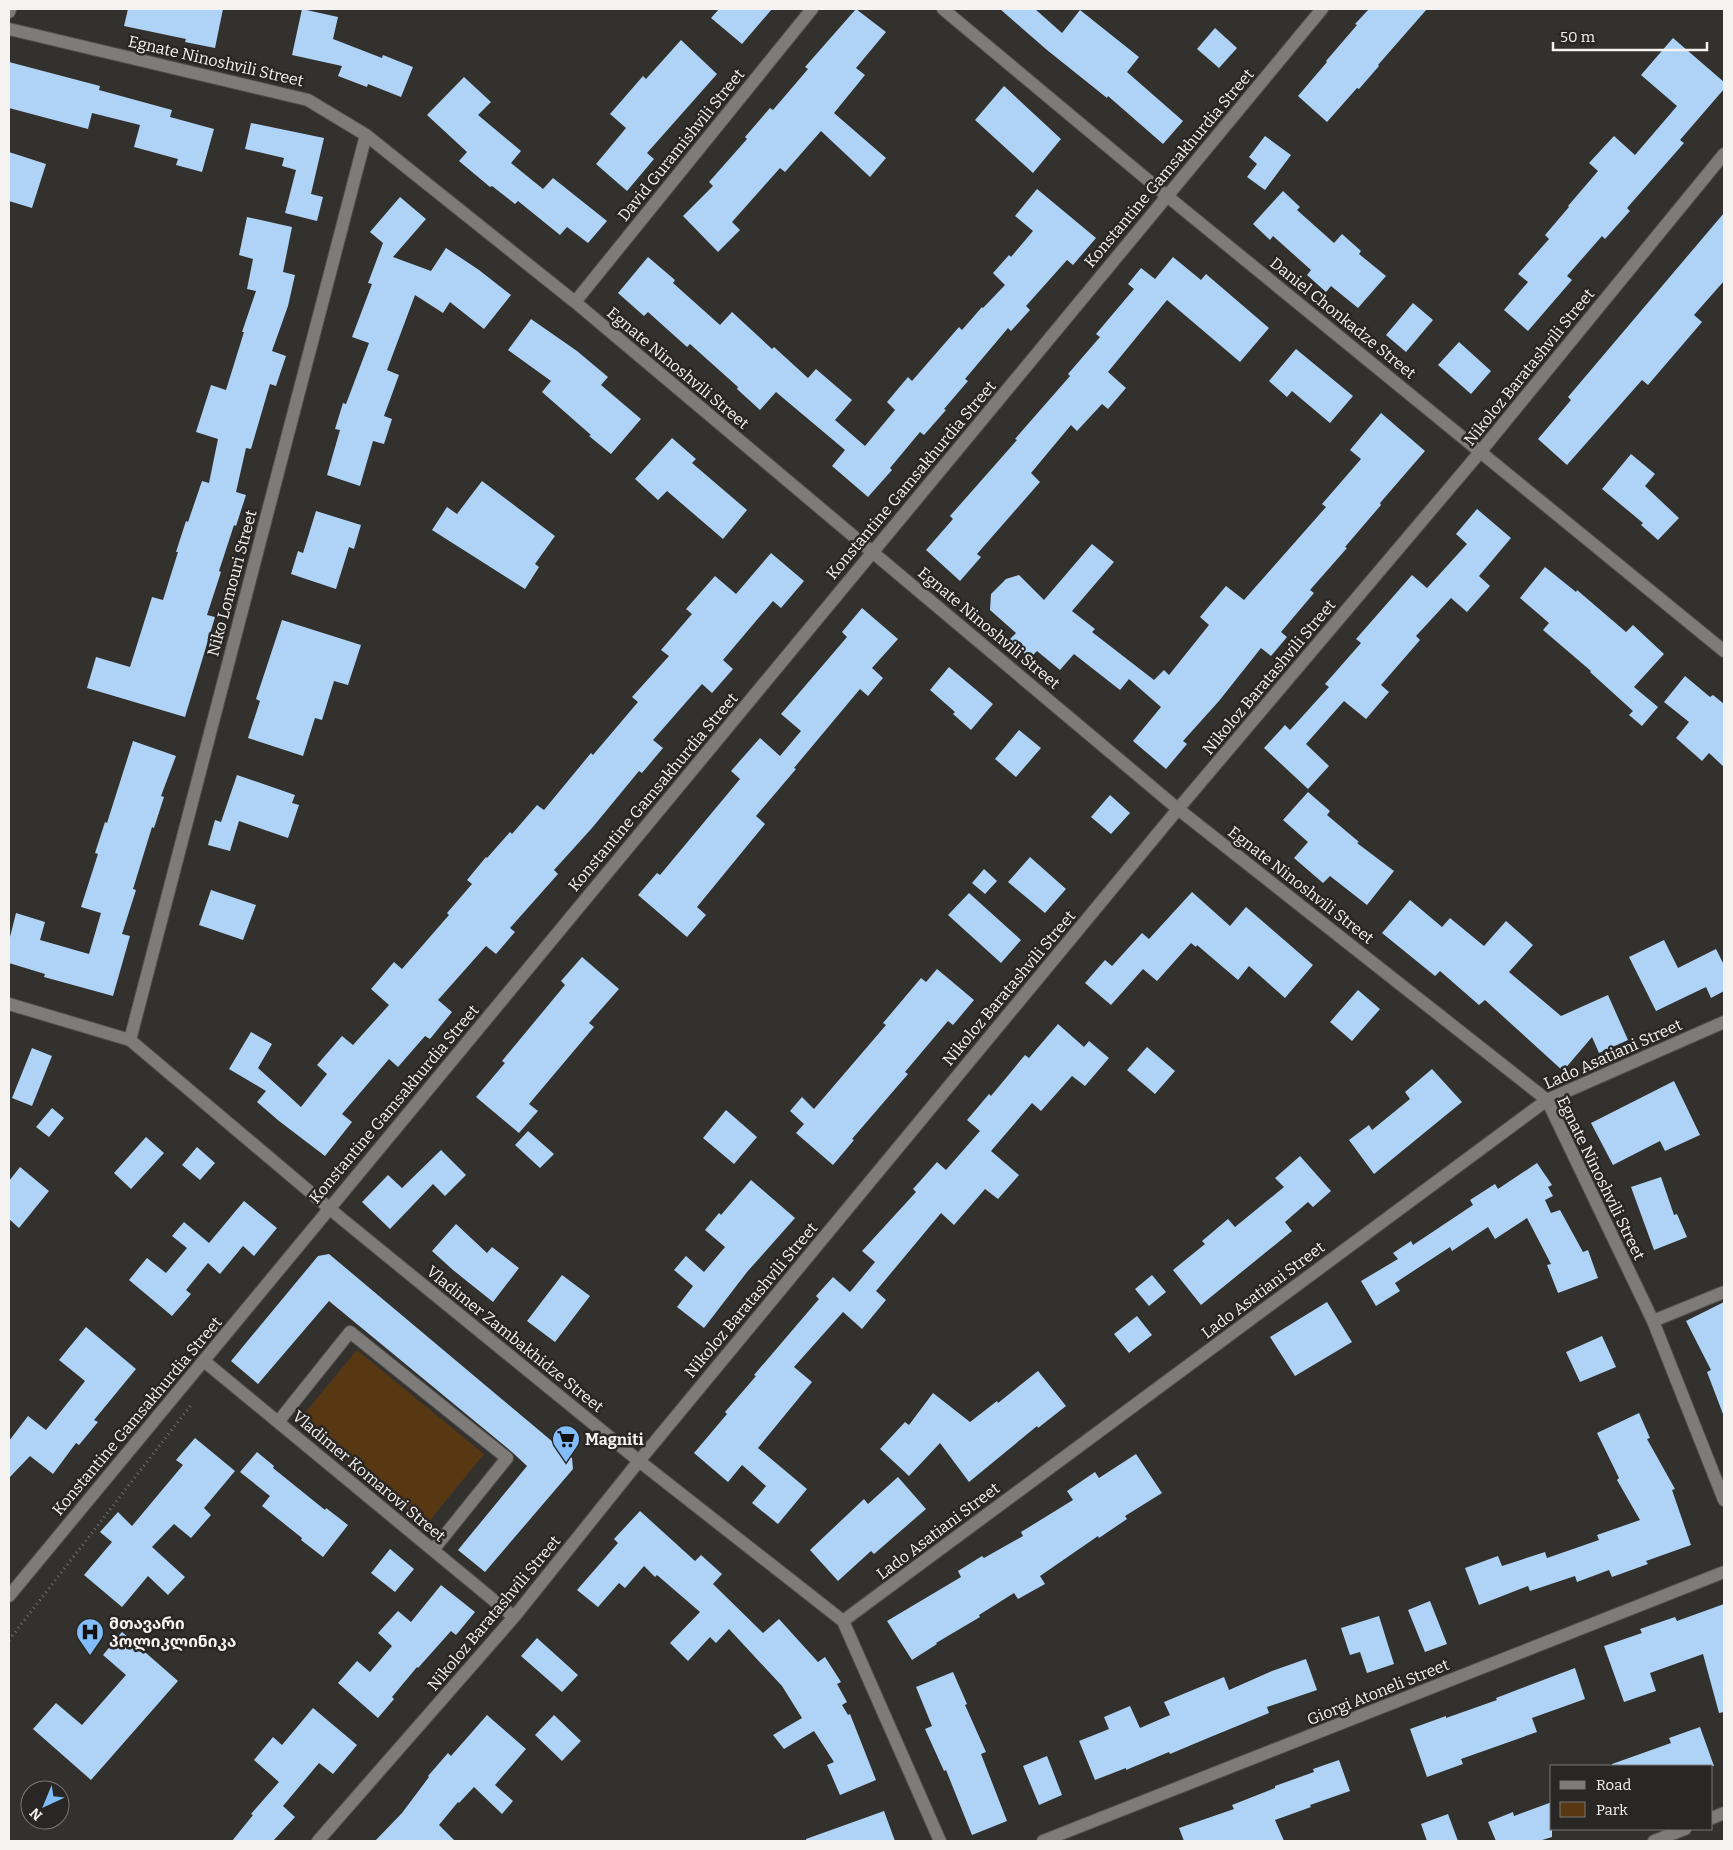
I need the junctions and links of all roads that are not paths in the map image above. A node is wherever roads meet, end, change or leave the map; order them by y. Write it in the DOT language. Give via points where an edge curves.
graph roads {
  1 [pos="812,9"];
  2 [pos="943,9"];
  3 [pos="1322,9"];
  4 [pos="9,29"];
  5 [pos="366,134"];
  6 [pos="1724,154"];
  7 [pos="1168,196"];
  8 [pos="574,302"];
  9 [pos="1481,451"];
  10 [pos="872,552"];
  11 [pos="1724,651"];
  12 [pos="1178,809"];
  13 [pos="9,1004"];
  14 [pos="1724,1022"];
  15 [pos="130,1040"];
  16 [pos="1547,1100"];
  17 [pos="330,1207"];
  18 [pos="1724,1292"];
  19 [pos="1653,1321"];
  20 [pos="204,1361"];
  21 [pos="278,1422"];
  22 [pos="639,1461"];
  23 [pos="1724,1500"];
  24 [pos="434,1550"];
  25 [pos="1724,1572"];
  26 [pos="9,1596"];
  27 [pos="514,1617"];
  28 [pos="843,1621"];
  29 [pos="1682,1830"];
  30 [pos="318,1841"];
  31 [pos="940,1841"];
  32 [pos="1043,1841"];
  33 [pos="1654,1841"];
  1 -- 8 [label="street, David Guramishvili Street"];
  2 -- 7 [label="street, Daniel Chonkadze Street"];
  3 -- 7 [label="street, Konstantine Gamsakhurdia Street"];
  4 -- 5 [label="street, Egnate Ninoshvili Street" via="308,100"];
  5 -- 8 [label="street, Egnate Ninoshvili Street"];
  5 -- 15 [label="street, Niko Lomouri Street"];
  6 -- 9 [label="street, Nikoloz Baratashvili Street"];
  7 -- 9 [label="street, Daniel Chonkadze Street"];
  7 -- 10 [label="street, Konstantine Gamsakhurdia Street"];
  8 -- 10 [label="street, Egnate Ninoshvili Street"];
  9 -- 11 [label="street, Daniel Chonkadze Street"];
  9 -- 12 [label="street, Nikoloz Baratashvili Street"];
  10 -- 12 [label="street, Egnate Ninoshvili Street"];
  10 -- 17 [label="street, Konstantine Gamsakhurdia Street"];
  12 -- 16 [label="street, Egnate Ninoshvili Street"];
  12 -- 22 [label="street, Nikoloz Baratashvili Street"];
  13 -- 15 [label="street, Vladimer Zambakhidze Street"];
  14 -- 16 [label="street, Lado Asatiani Street"];
  15 -- 17 [label="street, Vladimer Zambakhidze Street"];
  16 -- 19 [label="street, Egnate Ninoshvili Street"];
  16 -- 28 [label="street, Lado Asatiani Street"];
  17 -- 20 [label="street, Konstantine Gamsakhurdia Street"];
  17 -- 22 [label="street, Vladimer Zambakhidze Street"];
  18 -- 19 [label="street"];
  19 -- 23 [label="street, Egnate Ninoshvili Street"];
  20 -- 21 [label="street, Vladimer Komarovi Street"];
  20 -- 26 [label="street, Konstantine Gamsakhurdia Street"];
  21 -- 24 [label="street, Vladimer Komarovi Street"];
  21 -- 24 [label="street" via="350,1332 507,1458"];
  22 -- 27 [label="street, Nikoloz Baratashvili Street"];
  22 -- 28 [label="street, Vladimer Zambakhidze Street"];
  24 -- 27 [label="street, Vladimer Komarovi Street"];
  25 -- 32 [label="street, Giorgi Atoneli Street"];
  27 -- 30 [label="street, Nikoloz Baratashvili Street"];
  28 -- 31 [label="street, Vladimer Zambakhidze Street"];
  29 -- 33 [label="street"];
}
